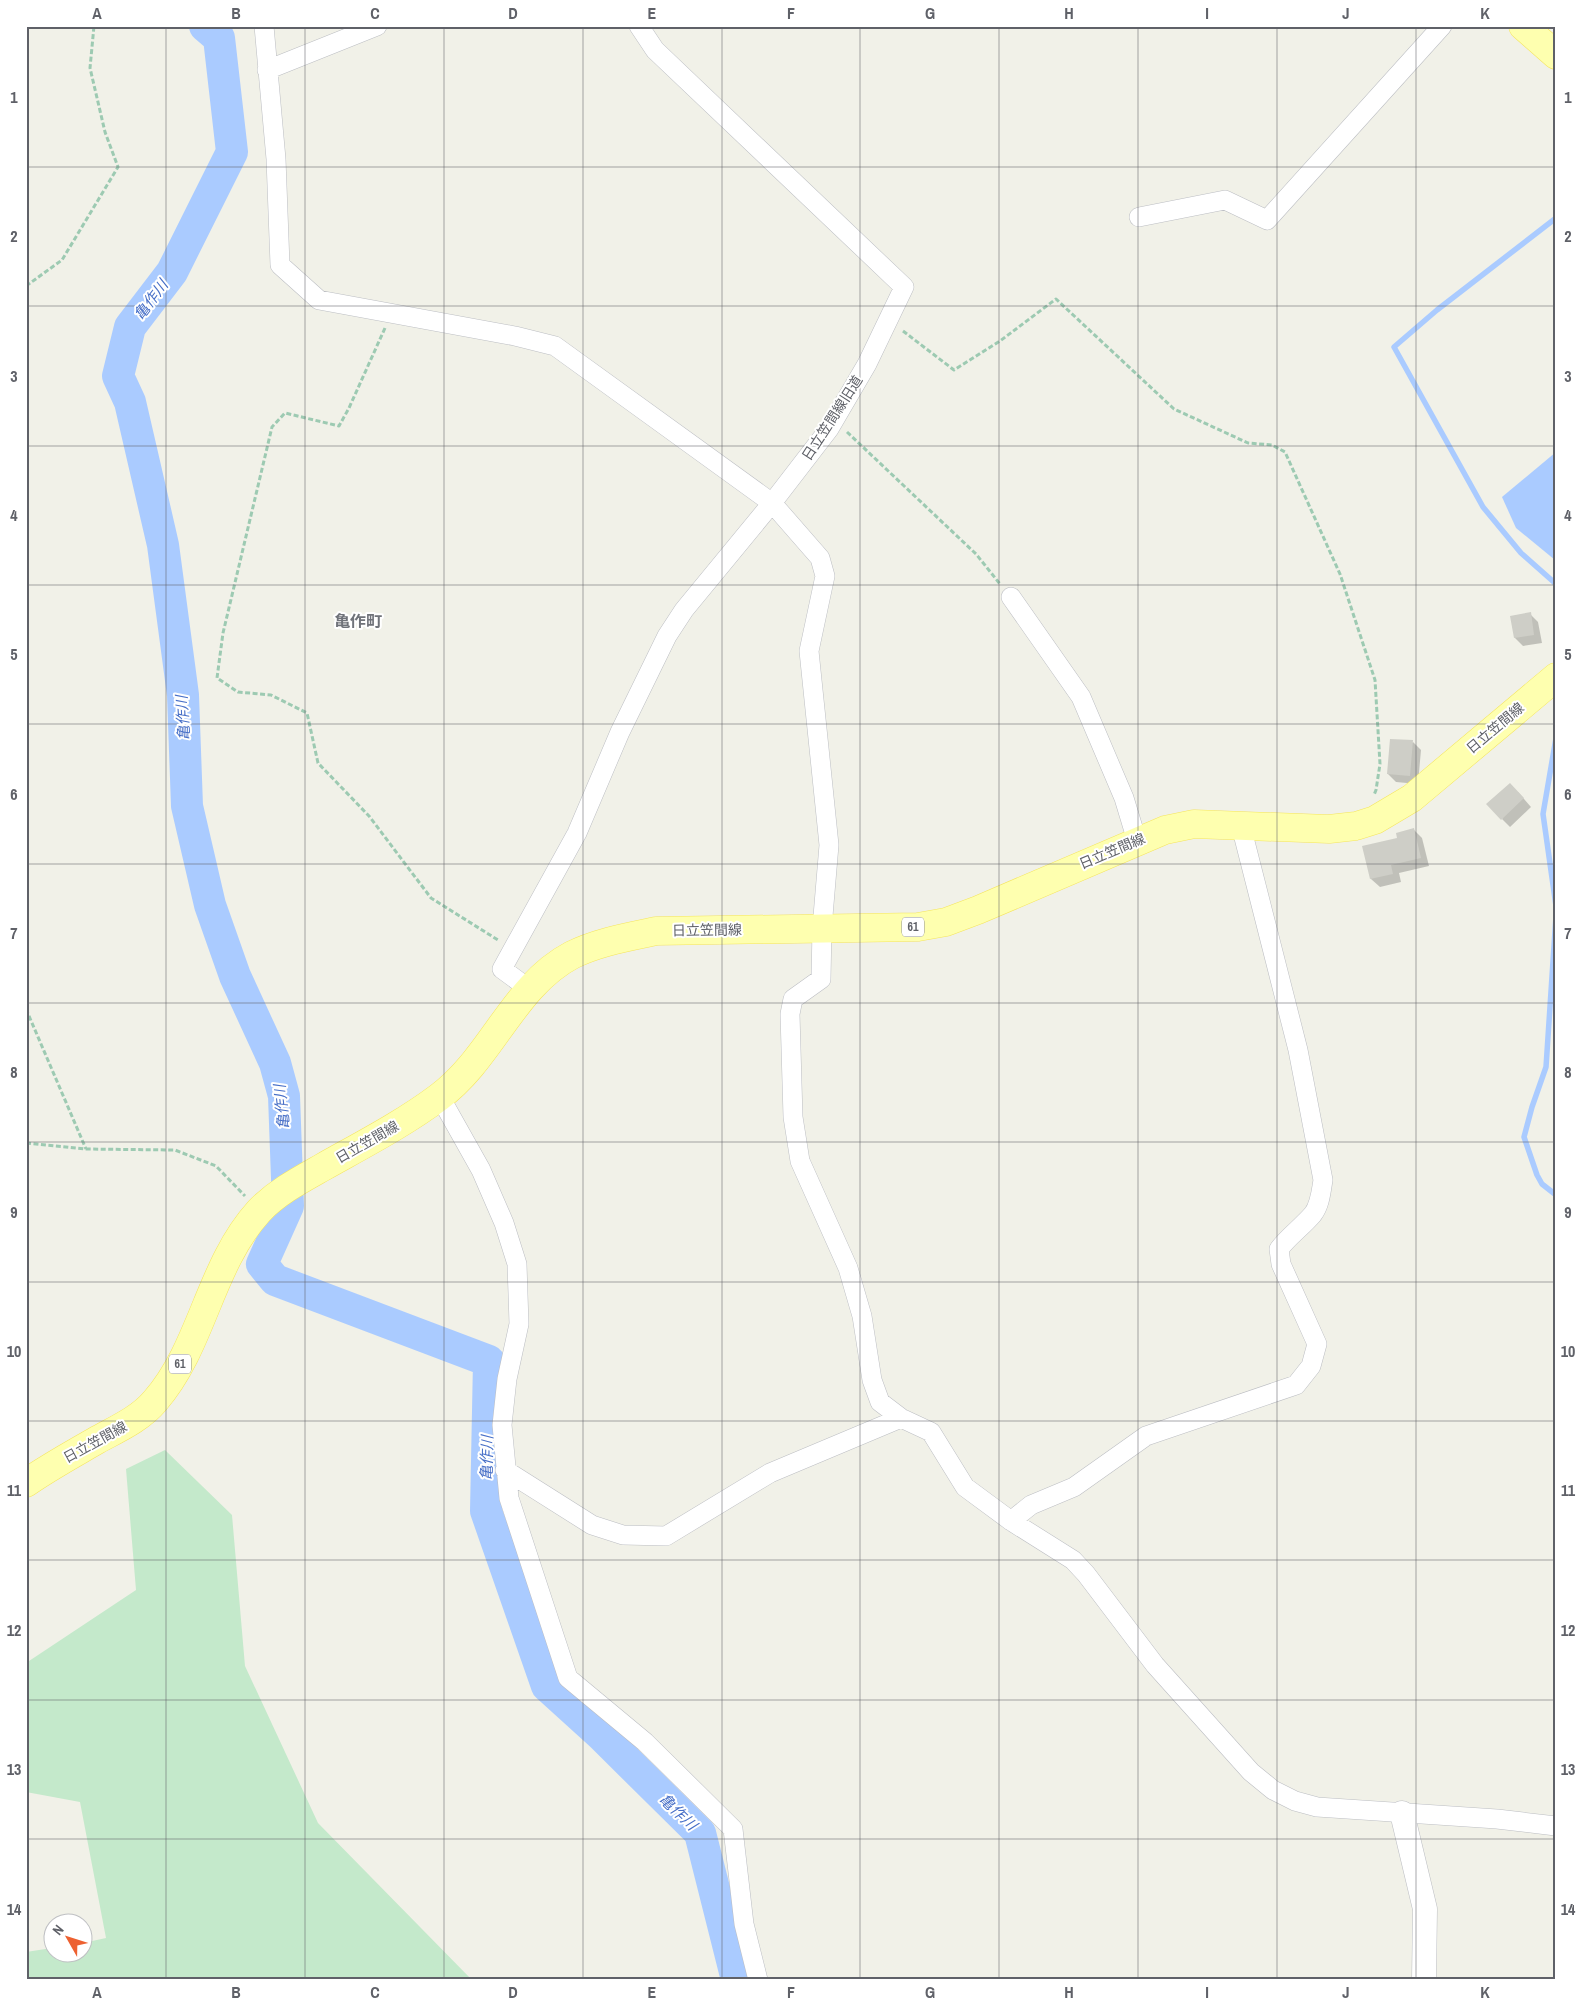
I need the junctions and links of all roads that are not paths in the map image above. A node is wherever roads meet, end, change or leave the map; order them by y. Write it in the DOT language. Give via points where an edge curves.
graph roads {
  1 [pos="264,26"];
  2 [pos="377,26"];
  3 [pos="639,26"];
  4 [pos="1442,26"];
  5 [pos="1523,26"];
  6 [pos="1556,55"];
  7 [pos="267,70"];
  8 [pos="1139,216"];
  9 [pos="772,503"];
  10 [pos="1010,597"];
  11 [pos="1556,677"];
  12 [pos="1241,826"];
  13 [pos="1137,840"];
  14 [pos="822,928"];
  15 [pos="529,990"];
  16 [pos="440,1097"];
  17 [pos="901,1418"];
  18 [pos="505,1470"];
  19 [pos="26,1483"];
  20 [pos="1011,1521"];
  21 [pos="1402,1813"];
  22 [pos="1556,1826"];
  23 [pos="758,1980"];
  24 [pos="1424,1980"];
  1 -- 7 [label="street"];
  2 -- 7 [label="street"];
  3 -- 9 [label="street, 日立笠間線旧道" via="655,50 904,287 867,364 834,420"];
  4 -- 8 [label="street" via="1267,220 1225,200"];
  5 -- 6 [label="main road"];
  7 -- 9 [label="street" via="276,159 280,266 318,300 555,346"];
  9 -- 14 [label="street" via="820,558 825,576 809,651 829,845"];
  9 -- 15 [label="street, 日立笠間線旧道" via="684,610 667,636 620,732 577,833 502,969"];
  10 -- 13 [label="street" via="1081,697 1124,798"];
  11 -- 12 [label="main road, 日立笠間線 / 61" via="1412,798 1376,820 1329,829"];
  12 -- 13 [label="main road, 日立笠間線 / 61" via="1194,824"];
  12 -- 20 [label="street" via="1298,1050 1323,1180 1314,1213 1279,1249 1281,1264 1316,1344 1311,1366 1296,1385 1146,1436 1074,1488 1031,1506"];
  13 -- 14 [label="main road, 日立笠間線 / 61" via="946,922 918,927"];
  14 -- 15 [label="main road, 日立笠間線 / 61" via="647,932 573,954"];
  14 -- 17 [label="street" via="821,979 793,999 790,1014 792,1117 800,1161 848,1268 862,1316 872,1380 880,1402"];
  15 -- 16 [label="main road, 日立笠間線 / 61" via="486,1049"];
  16 -- 18 [label="street" via="481,1170 504,1223 517,1264 519,1324 502,1424"];
  16 -- 19 [label="main road, 日立笠間線 / 61" via="276,1197 245,1228 230,1251 172,1379 153,1403 132,1420"];
  17 -- 18 [label="street" via="770,1473 666,1536 623,1536 592,1525"];
  17 -- 20 [label="street" via="931,1432 965,1486"];
  18 -- 23 [label="street" via="509,1498 568,1678 645,1742 733,1829 744,1924"];
  20 -- 21 [label="street" via="1073,1560 1155,1665 1250,1772 1273,1790 1317,1807"];
  21 -- 22 [label="street"];
  21 -- 24 [label="street" via="1425,1909"];
}
